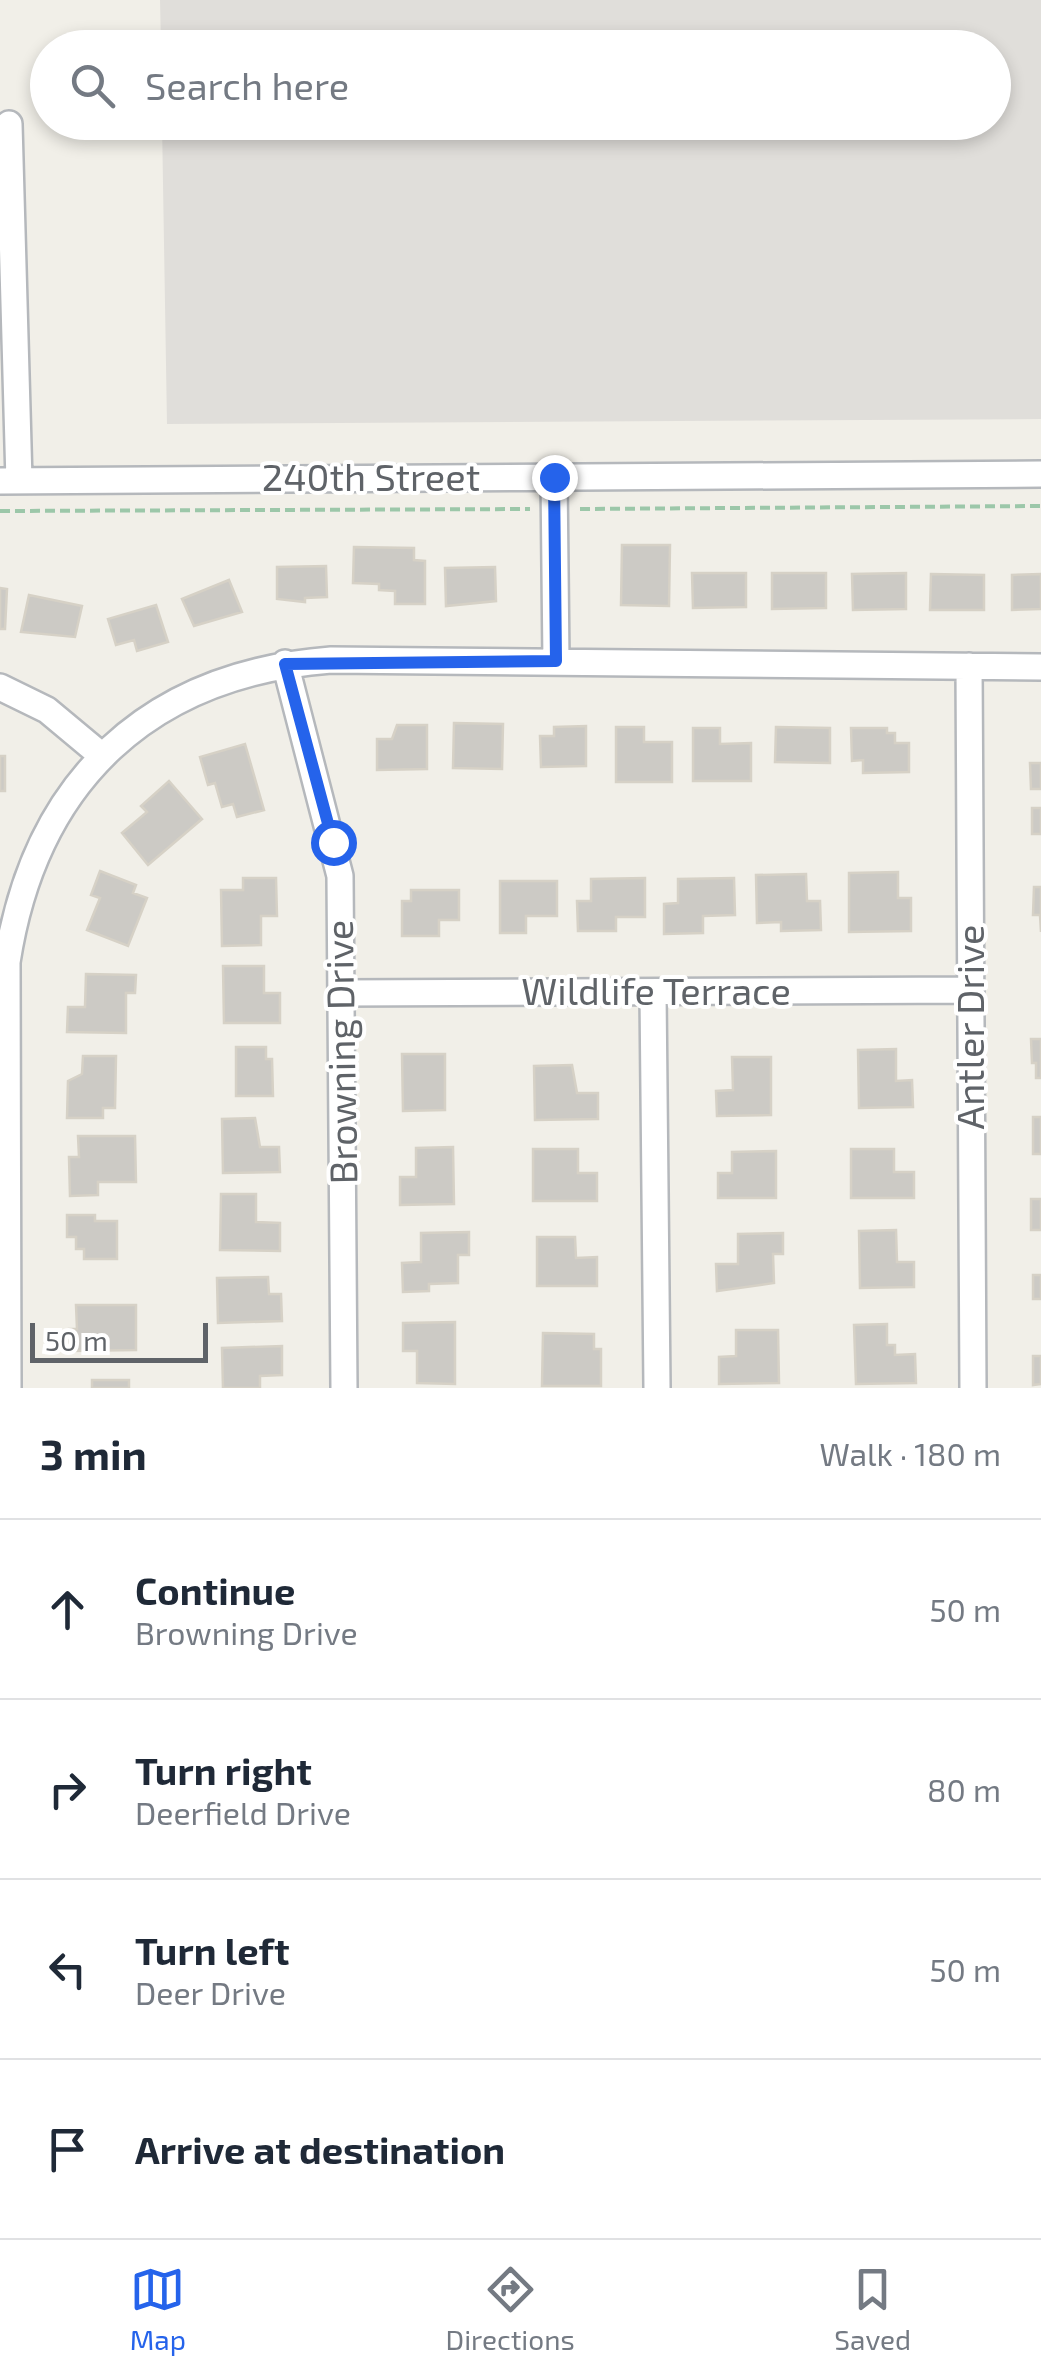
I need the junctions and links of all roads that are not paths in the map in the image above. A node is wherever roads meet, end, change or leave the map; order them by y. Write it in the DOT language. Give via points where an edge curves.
graph roads {
  1 [pos="10,124"];
  2 [pos="6,272"];
  3 [pos="1041,474"];
  4 [pos="554,477"];
  5 [pos="9,480"];
  6 [pos="556,661"];
  7 [pos="285,664"];
  8 [pos="969,666"];
  9 [pos="1041,666"];
  10 [pos="0,687"];
  11 [pos="101,755"];
  12 [pos="971,990"];
  13 [pos="653,992"];
  14 [pos="342,993"];
  15 [pos="4,1208"];
  16 [pos="8,1388"];
  17 [pos="344,1388"];
  18 [pos="658,1388"];
  19 [pos="974,1388"];
  1 -- 2 [label="street"];
  2 -- 5 [label="street"];
  3 -- 4 [label="street, 240th Street"];
  4 -- 5 [label="street, 240th Street"];
  4 -- 6 [label="street"];
  6 -- 7 [label="street"];
  6 -- 8 [label="street"];
  7 -- 11 [label="street" via="189,692"];
  7 -- 14 [label="street, Browning Drive" via="340,876"];
  8 -- 9 [label="street"];
  8 -- 12 [label="street, Antler Drive"];
  10 -- 11 [label="street" via="47,710"];
  11 -- 15 [label="street" via="44,836 13,921 6,962"];
  12 -- 13 [label="street, Wildlife Terrace"];
  12 -- 19 [label="street, Antler Drive"];
  13 -- 14 [label="street, Wildlife Terrace"];
  13 -- 18 [label="street"];
  14 -- 17 [label="street, Browning Drive"];
  15 -- 16 [label="street"];
}
